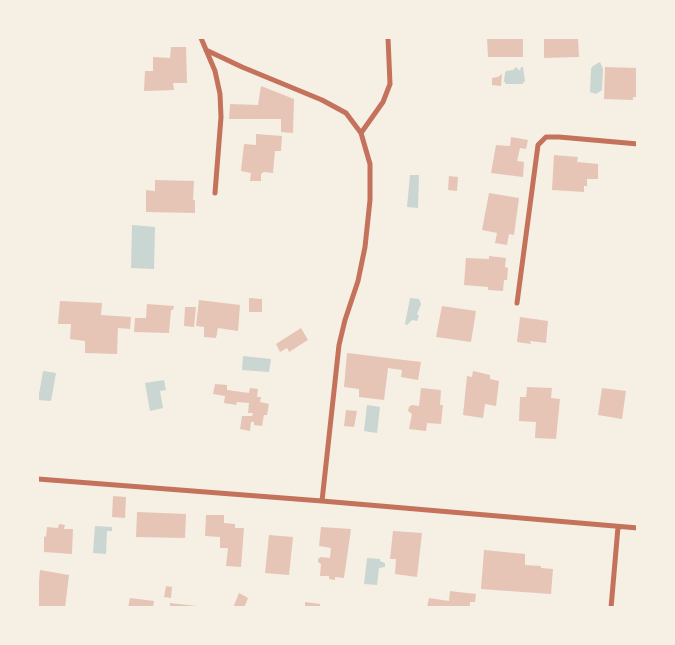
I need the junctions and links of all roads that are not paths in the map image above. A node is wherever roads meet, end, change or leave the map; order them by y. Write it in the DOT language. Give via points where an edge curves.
graph roads {
  1 [pos="201,38"];
  2 [pos="388,38"];
  3 [pos="206,50"];
  4 [pos="361,134"];
  5 [pos="638,144"];
  6 [pos="215,193"];
  7 [pos="517,303"];
  8 [pos="38,479"];
  9 [pos="322,501"];
  10 [pos="618,527"];
  11 [pos="638,528"];
  12 [pos="611,608"];
  1 -- 3 [label="street"];
  2 -- 4 [label="street" via="390,84 383,102"];
  3 -- 4 [label="street" via="346,113"];
  3 -- 6 [label="street" via="220,94"];
  4 -- 9 [label="street" via="370,164 370,200 360,272 339,345"];
  5 -- 7 [label="street" via="546,137 538,145"];
  8 -- 9 [label="street"];
  9 -- 10 [label="street"];
  10 -- 11 [label="street"];
  10 -- 12 [label="street"];
}
